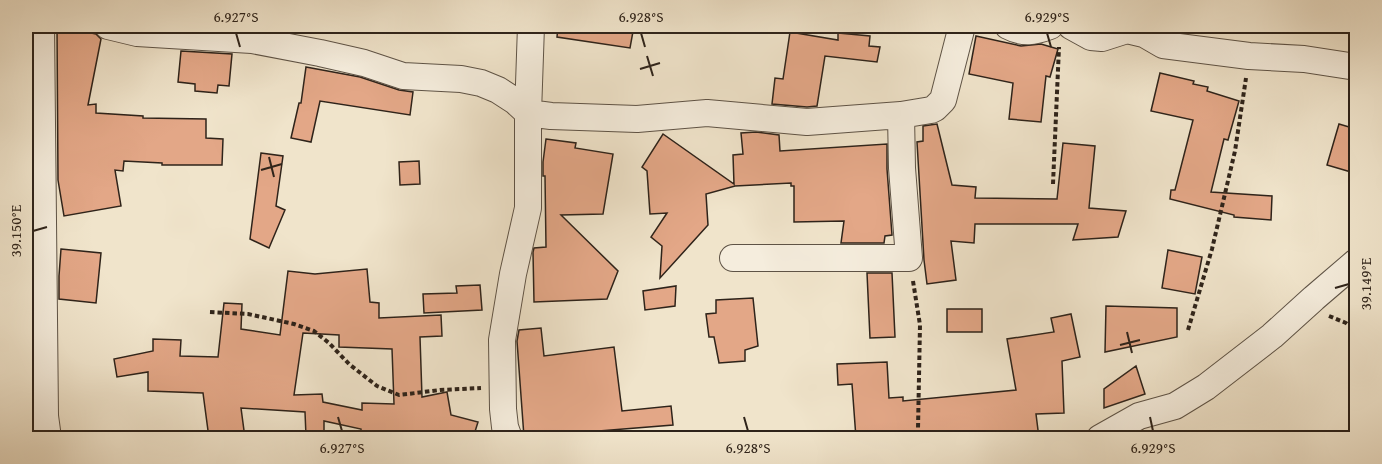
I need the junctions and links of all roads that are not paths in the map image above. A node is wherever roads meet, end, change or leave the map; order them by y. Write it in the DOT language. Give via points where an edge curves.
graph roads {
  1 [pos="41,26"];
  2 [pos="108,26"];
  3 [pos="531,26"];
  4 [pos="962,26"];
  5 [pos="1008,26"];
  6 [pos="1060,29"];
  7 [pos="1356,67"];
  8 [pos="528,113"];
  9 [pos="901,114"];
  10 [pos="734,258"];
  11 [pos="1356,262"];
  12 [pos="48,438"];
  13 [pos="509,438"];
  14 [pos="1100,438"];
  1 -- 12 [label="street"];
  2 -- 8 [label="street" via="137,33 252,40 364,63 403,76 481,83 498,90"];
  3 -- 8 [label="street"];
  4 -- 9 [label="street" via="943,100 931,110"];
  5 -- 6 [label="street" via="1017,30"];
  6 -- 7 [label="street" via="1102,38 1127,30 1163,45"];
  8 -- 9 [label="street" via="637,119 707,113 807,122"];
  8 -- 13 [label="street" via="528,208 502,340 503,409"];
  9 -- 10 [label="street" via="909,258"];
  11 -- 14 [label="street" via="1272,336 1206,387 1175,406 1139,416"];
}
